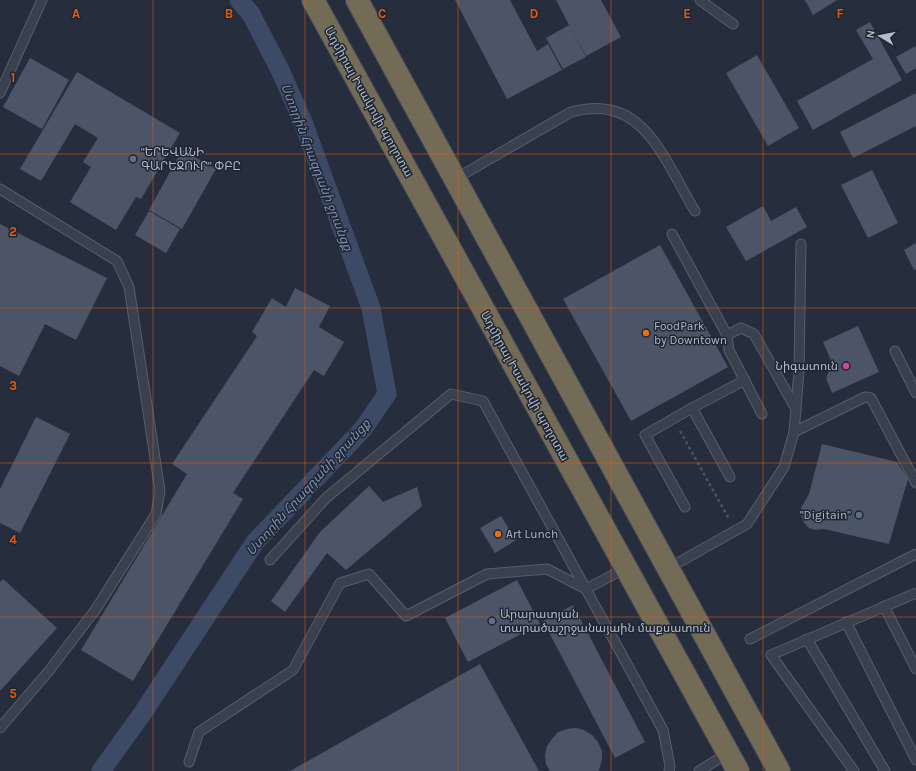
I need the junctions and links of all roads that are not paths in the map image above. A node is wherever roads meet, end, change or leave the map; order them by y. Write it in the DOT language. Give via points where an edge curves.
graph roads {
  1 [pos="42,0"];
  2 [pos="313,0"];
  3 [pos="358,0"];
  4 [pos="700,0"];
  5 [pos="733,24"];
  6 [pos="0,93"];
  7 [pos="455,179"];
  8 [pos="0,189"];
  9 [pos="695,211"];
  10 [pos="672,234"];
  11 [pos="802,244"];
  12 [pos="727,335"];
  13 [pos="895,351"];
  14 [pos="745,380"];
  15 [pos="916,393"];
  16 [pos="692,408"];
  17 [pos="796,409"];
  18 [pos="762,414"];
  19 [pos="794,432"];
  20 [pos="730,477"];
  21 [pos="916,483"];
  22 [pos="685,507"];
  23 [pos="916,554"];
  24 [pos="270,560"];
  25 [pos="626,568"];
  26 [pos="668,568"];
  27 [pos="586,589"];
  28 [pos="916,593"];
  29 [pos="884,606"];
  30 [pos="846,622"];
  31 [pos="750,639"];
  32 [pos="807,639"];
  33 [pos="916,669"];
  34 [pos="0,728"];
  35 [pos="757,732"];
  36 [pos="916,760"];
  37 [pos="189,762"];
  38 [pos="733,762"];
  39 [pos="669,771"];
  40 [pos="699,771"];
  41 [pos="779,771"];
  42 [pos="790,771"];
  43 [pos="854,771"];
  44 [pos="885,771"];
  1 -- 6 [label="lane"];
  2 -- 25 [label="highway, Ադմիրալ Իսակովի պողոտա"];
  3 -- 7 [label="highway"];
  4 -- 5 [label="lane"];
  7 -- 9 [label="lane" via="570,112 584,109 610,110 634,121 654,140"];
  7 -- 26 [label="highway"];
  8 -- 34 [label="lane" via="117,261 130,287 160,491 156,514 96,608 48,672"];
  10 -- 12 [label="lane"];
  11 -- 17 [label="lane"];
  12 -- 14 [label="lane" via="730,350"];
  12 -- 17 [label="lane" via="741,328 754,334"];
  13 -- 15 [label="lane"];
  14 -- 16 [label="lane"];
  14 -- 18 [label="lane"];
  16 -- 20 [label="lane"];
  16 -- 22 [label="lane" via="645,435"];
  17 -- 19 [label="lane"];
  19 -- 21 [label="lane" via="865,397 870,398"];
  19 -- 26 [label="lane" via="784,467 747,524"];
  23 -- 31 [label="lane"];
  24 -- 27 [label="lane" via="326,498 451,394 483,401"];
  25 -- 27 [label="lane"];
  25 -- 38 [label="highway, Ադմիրալ Իսակովի պողոտա"];
  26 -- 35 [label="highway"];
  27 -- 37 [label="lane" via="547,569 487,574 406,616 369,574 340,583 293,670 199,732"];
  27 -- 39 [label="lane" via="663,730"];
  28 -- 29 [label="lane"];
  29 -- 30 [label="lane"];
  29 -- 33 [label="lane"];
  30 -- 32 [label="lane"];
  30 -- 36 [label="lane"];
  32 -- 43 [label="lane" via="771,655"];
  32 -- 44 [label="lane"];
  35 -- 41 [label="highway"];
  35 -- 42 [label="highway"];
  38 -- 40 [label="lane"];
}
